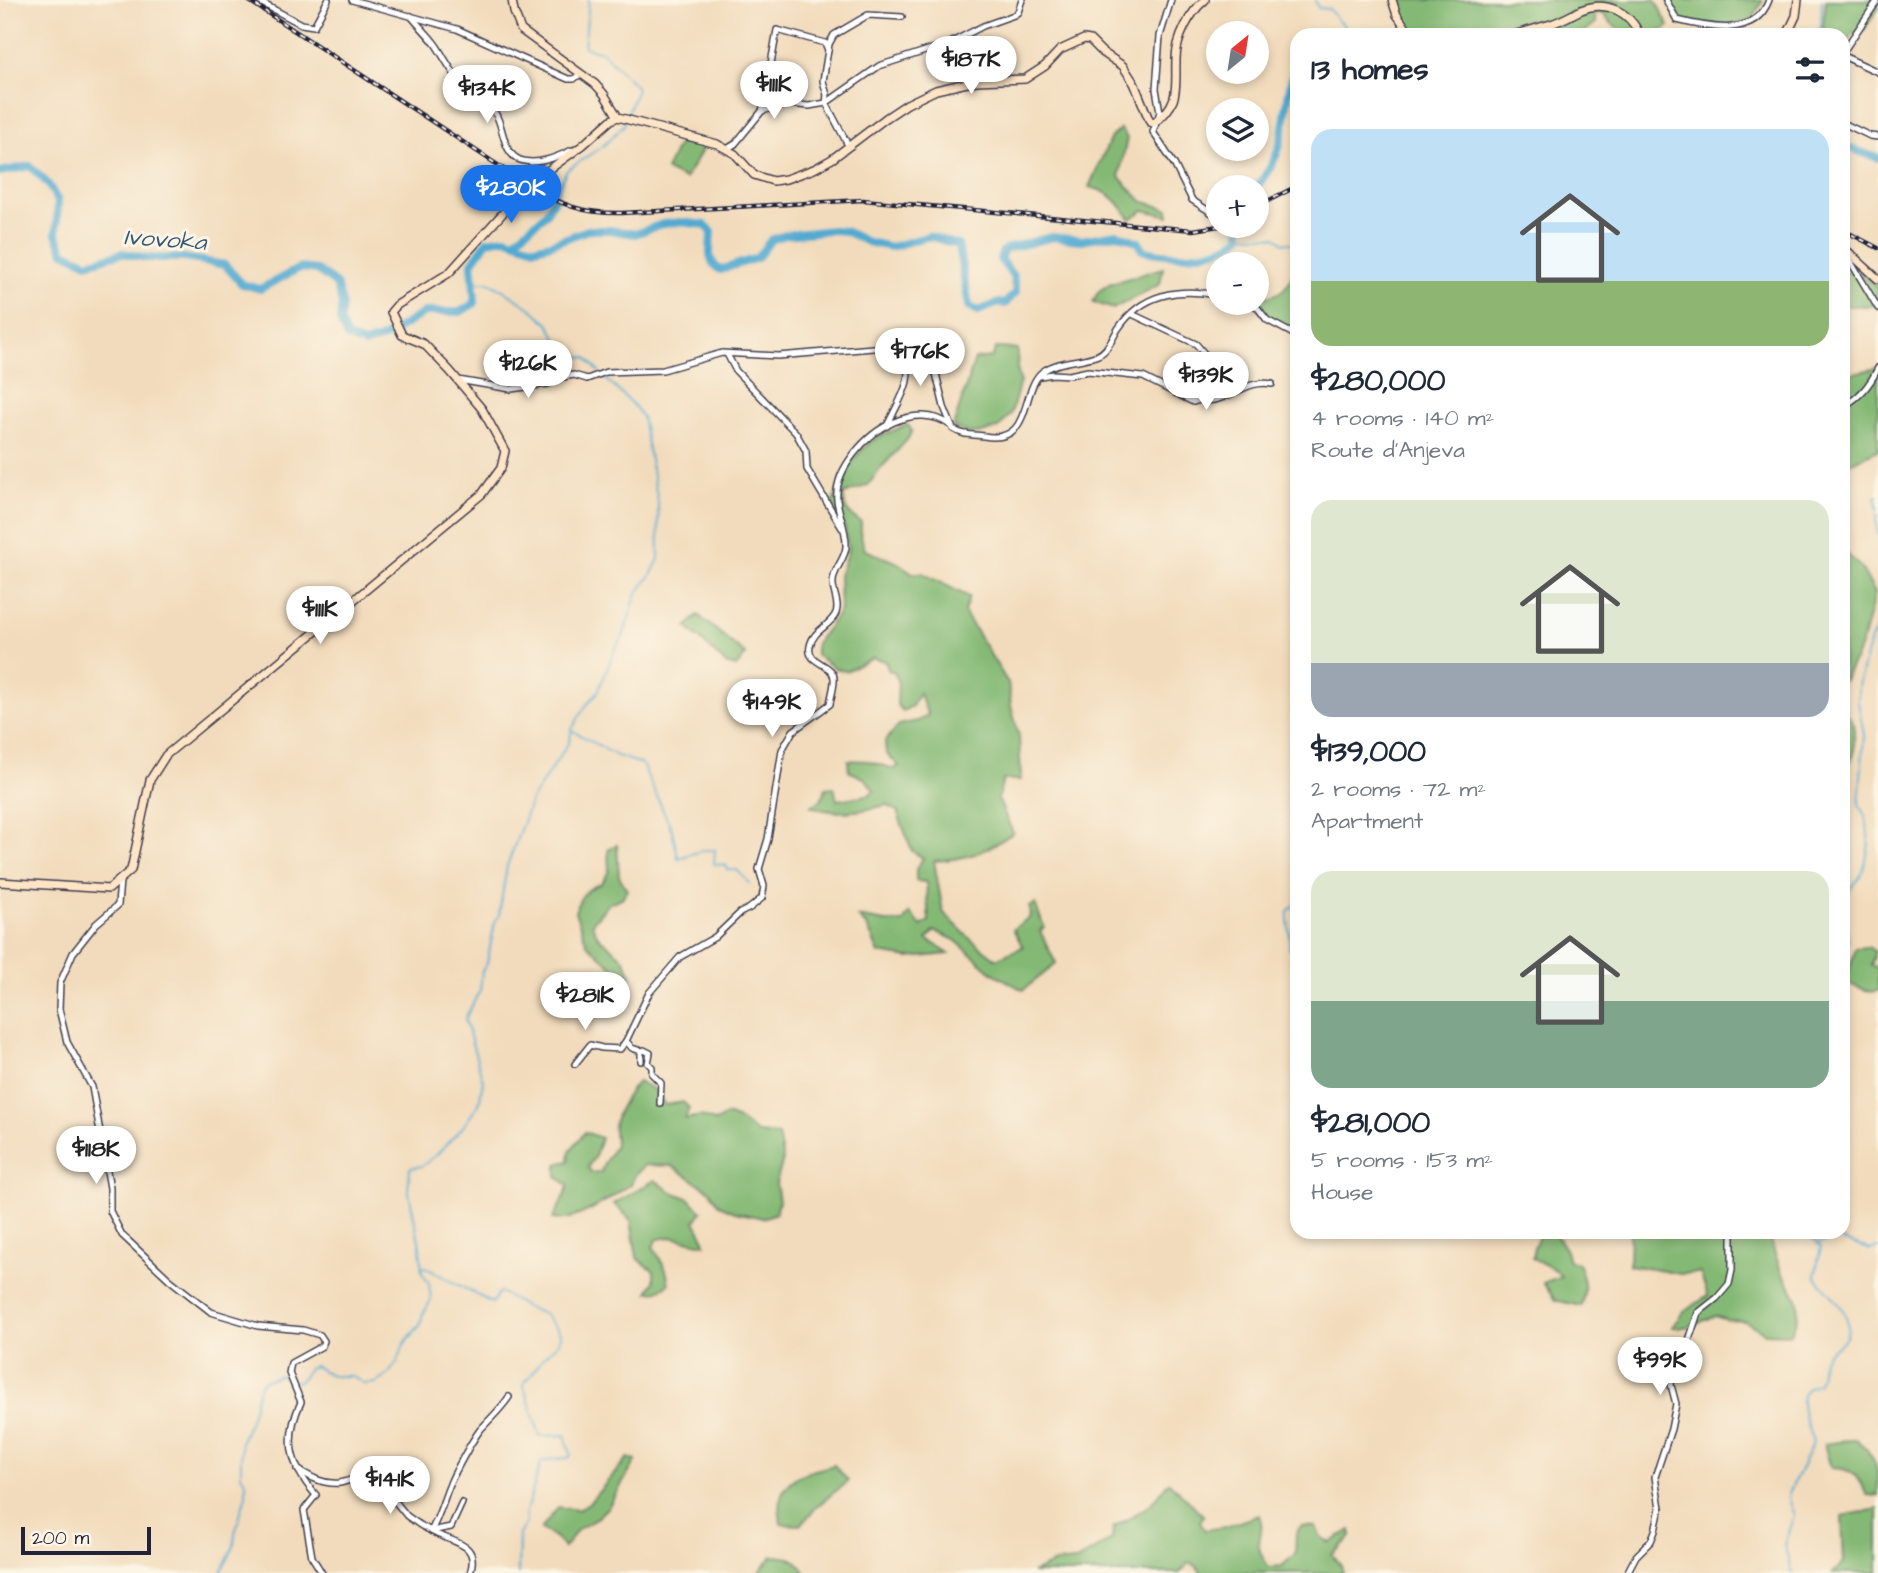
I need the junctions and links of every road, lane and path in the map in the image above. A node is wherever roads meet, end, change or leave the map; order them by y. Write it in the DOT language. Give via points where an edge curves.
graph roads {
  1 [pos="256,0"];
  2 [pos="328,0"];
  3 [pos="352,0"];
  4 [pos="512,0"];
  5 [pos="1022,0"];
  6 [pos="1171,0"];
  7 [pos="1205,0"];
  8 [pos="1392,0"];
  9 [pos="1666,0"];
  10 [pos="1769,0"];
  11 [pos="1798,0"];
  12 [pos="1878,0"];
  13 [pos="411,16"];
  14 [pos="902,17"];
  15 [pos="1406,28"];
  16 [pos="1533,28"];
  17 [pos="1637,28"];
  18 [pos="1790,28"];
  19 [pos="1850,43"];
  20 [pos="828,50"];
  21 [pos="1850,58"];
  22 [pos="1878,72"];
  23 [pos="580,74"];
  24 [pos="826,103"];
  25 [pos="611,107"];
  26 [pos="762,111"];
  27 [pos="622,118"];
  28 [pos="1154,123"];
  29 [pos="605,124"];
  30 [pos="1850,126"];
  31 [pos="1878,137"];
  32 [pos="583,145"];
  33 [pos="849,147"];
  34 [pos="727,149"];
  35 [pos="1206,209"];
  36 [pos="1850,259"];
  37 [pos="1850,261"];
  38 [pos="1878,279"];
  39 [pos="1206,293"];
  40 [pos="1878,308"];
  41 [pos="1132,314"];
  42 [pos="1264,315"];
  43 [pos="1290,332"];
  44 [pos="902,350"];
  45 [pos="727,354"];
  46 [pos="1878,368"];
  47 [pos="1037,377"];
  48 [pos="458,380"];
  49 [pos="1272,384"];
  50 [pos="1200,400"];
  51 [pos="1850,402"];
  52 [pos="950,425"];
  53 [pos="887,426"];
  54 [pos="845,534"];
  55 [pos="120,880"];
  56 [pos="0,882"];
  57 [pos="626,1041"];
  58 [pos="641,1051"];
  59 [pos="640,1061"];
  60 [pos="575,1065"];
  61 [pos="660,1103"];
  62 [pos="1732,1239"];
  63 [pos="509,1397"];
  64 [pos="298,1469"];
  65 [pos="462,1503"];
  66 [pos="431,1531"];
  67 [pos="322,1573"];
  68 [pos="470,1573"];
  69 [pos="1627,1573"];
  1 -- 2 [label="street" via="314,26"];
  3 -- 13 [label="street"];
  4 -- 23 [label="street" via="521,30"];
  5 -- 24 [label="street" via="1014,15 950,43 879,66"];
  6 -- 28 [label="street" via="1160,36 1156,89 1160,112"];
  7 -- 28 [label="street" via="1193,13 1178,45 1173,103"];
  8 -- 15 [label="street"];
  9 -- 10 [label="street" via="1677,20 1726,28 1753,22"];
  11 -- 18 [label="street"];
  12 -- 19 [label="street"];
  13 -- 23 [label="street" via="457,29 568,79"];
  13 -- 32 [label="street" via="462,84 485,99 514,156 542,162"];
  14 -- 20 [label="street" via="868,15 834,35"];
  16 -- 17 [label="street" via="1596,7 1623,11"];
  20 -- 24 [label="street" via="822,81"];
  20 -- 26 [label="street" via="816,39 777,30"];
  21 -- 22 [label="street"];
  23 -- 25 [label="street" via="604,94"];
  24 -- 26 [label="street" via="789,104"];
  24 -- 33 [label="street"];
  25 -- 27 [label="street"];
  25 -- 29 [label="street"];
  26 -- 34 [label="street"];
  27 -- 29 [label="street"];
  27 -- 34 [label="street"];
  28 -- 33 [label="street" via="1145,115 1123,66 1084,39 1060,50 1025,79 976,80 936,90 907,104"];
  28 -- 35 [label="street" via="1153,132 1192,200"];
  29 -- 32 [label="street"];
  30 -- 31 [label="street"];
  32 -- 48 [label="street" via="528,185 449,273 391,312 402,335 424,344"];
  33 -- 34 [label="street" via="814,169 773,181 754,175"];
  36 -- 38 [label="street"];
  37 -- 40 [label="street"];
  39 -- 41 [label="street" via="1175,292"];
  41 -- 47 [label="street" via="1102,353 1052,366"];
  41 -- 50 [label="street" via="1196,344 1210,359 1221,377"];
  42 -- 43 [label="street"];
  44 -- 45 [label="street"];
  44 -- 52 [label="street" via="933,365"];
  44 -- 53 [label="street" via="908,359 909,377"];
  45 -- 48 [label="street" via="663,370 563,377 548,384 510,389"];
  45 -- 54 [label="street" via="736,371 796,433 806,451 807,468"];
  46 -- 51 [label="street"];
  47 -- 50 [label="street" via="1088,371 1143,377 1188,401"];
  47 -- 52 [label="street" via="1025,413 1013,430 993,438 966,436"];
  48 -- 55 [label="street" via="482,409 505,451 501,468 482,495 166,755 150,780 131,870"];
  49 -- 50 [label="street" via="1254,384 1212,402"];
  52 -- 53 [label="street" via="921,416"];
  53 -- 54 [label="street" via="861,447 841,476 837,496"];
  54 -- 57 [label="street" via="844,556 833,579 837,611 810,644 813,659 835,678 830,704 793,731 782,750 760,869 762,898 715,937 680,957 649,993"];
  55 -- 56 [label="street" via="109,890"];
  55 -- 64 [label="street" via="118,905 73,953 60,983 67,1042 92,1087 110,1211 122,1235 211,1311 258,1326 303,1330 324,1340 322,1346 291,1363 289,1373 301,1402 292,1421 291,1443"];
  57 -- 58 [label="street"];
  57 -- 60 [label="street" via="620,1049 590,1045"];
  58 -- 59 [label="street"];
  58 -- 61 [label="street" via="650,1053 648,1063 660,1083"];
  62 -- 69 [label="street" via="1729,1284 1698,1313 1672,1376 1676,1404 1655,1478 1660,1508 1655,1531"];
  63 -- 66 [label="street" via="457,1468"];
  64 -- 66 [label="street" via="329,1483 358,1479"];
  64 -- 67 [label="street" via="316,1495 304,1510 312,1557"];
  65 -- 66 [label="street" via="451,1527"];
  66 -- 68 [label="street" via="468,1548 473,1559"];
}
